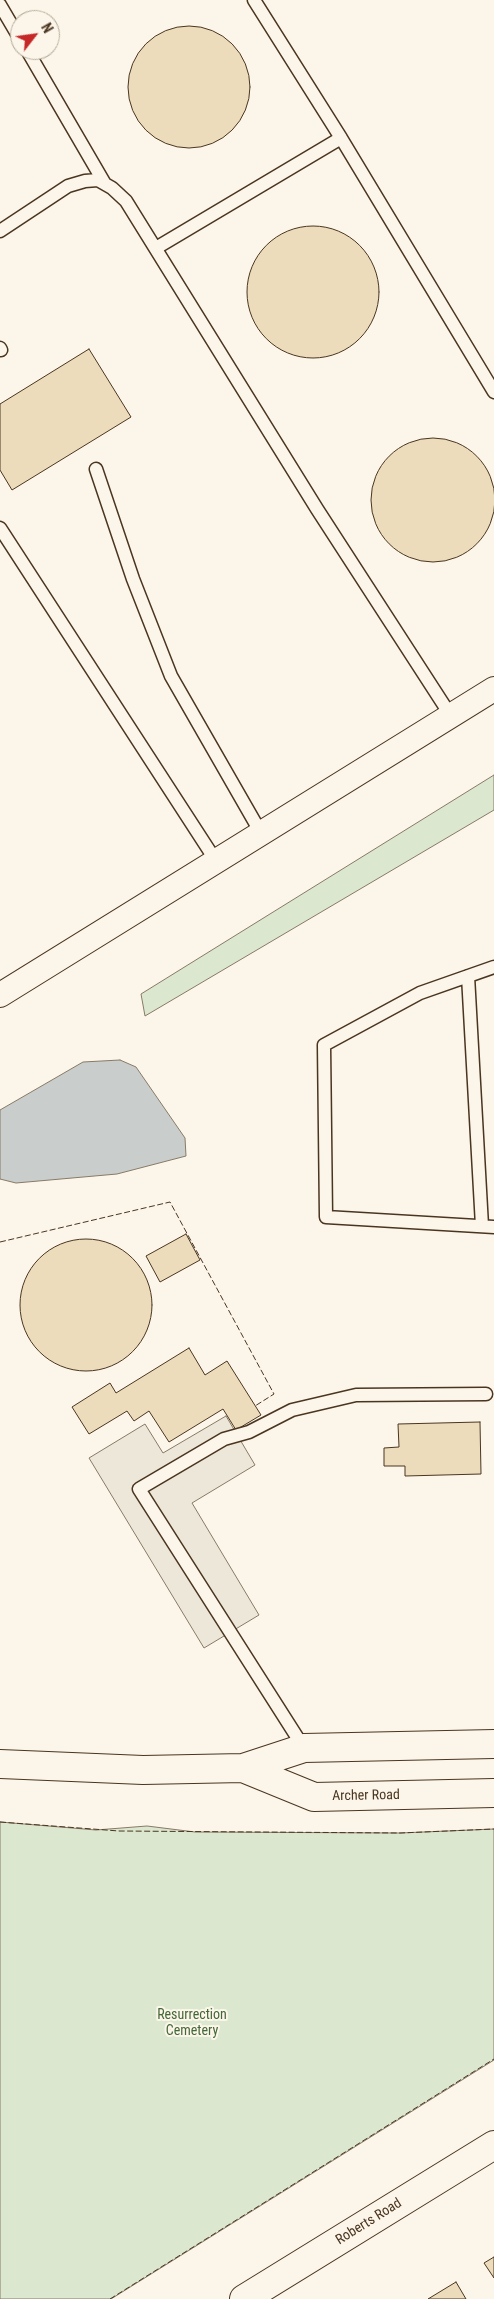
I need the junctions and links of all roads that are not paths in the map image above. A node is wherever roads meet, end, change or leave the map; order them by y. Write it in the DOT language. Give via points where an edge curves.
graph roads {
  1 [pos="254,0"];
  2 [pos="0,5"];
  3 [pos="10,22"];
  4 [pos="33,60"];
  5 [pos="341,138"];
  6 [pos="105,184"];
  7 [pos="0,231"];
  8 [pos="156,248"];
  9 [pos="494,392"];
  10 [pos="96,469"];
  11 [pos="0,528"];
  12 [pos="494,689"];
  13 [pos="451,716"];
  14 [pos="262,833"];
  15 [pos="216,862"];
  16 [pos="494,968"];
  17 [pos="468,976"];
  18 [pos="0,995"];
  19 [pos="488,1227"];
  20 [pos="486,1394"];
  21 [pos="494,1744"];
  22 [pos="304,1748"];
  23 [pos="0,1764"];
  24 [pos="243,1768"];
  25 [pos="494,1793"];
  26 [pos="494,2145"];
  27 [pos="244,2299"];
  1 -- 5 [label="lane"];
  2 -- 3 [label="lane"];
  4 -- 6 [label="lane"];
  5 -- 8 [label="lane"];
  5 -- 9 [label="lane"];
  6 -- 7 [label="lane" via="98,180 68,186"];
  6 -- 8 [label="lane" via="126,201"];
  8 -- 13 [label="lane"];
  10 -- 14 [label="lane" via="133,579 171,676"];
  11 -- 15 [label="lane"];
  12 -- 13 [label="street"];
  13 -- 14 [label="street"];
  14 -- 15 [label="street"];
  15 -- 18 [label="street"];
  16 -- 17 [label="lane"];
  17 -- 19 [label="lane"];
  17 -- 19 [label="lane" via="420,993 324,1046 326,1217"];
  20 -- 22 [label="lane" via="356,1395 292,1410 249,1432 224,1439 139,1489"];
  21 -- 22 [label="main road, Archer Road"];
  22 -- 24 [label="main road, Archer Road"];
  23 -- 24 [label="main road, Archer Road" via="143,1770"];
  24 -- 25 [label="main road, Archer Road" via="314,1797"];
  26 -- 27 [label="main road, Roberts Road"];
}
